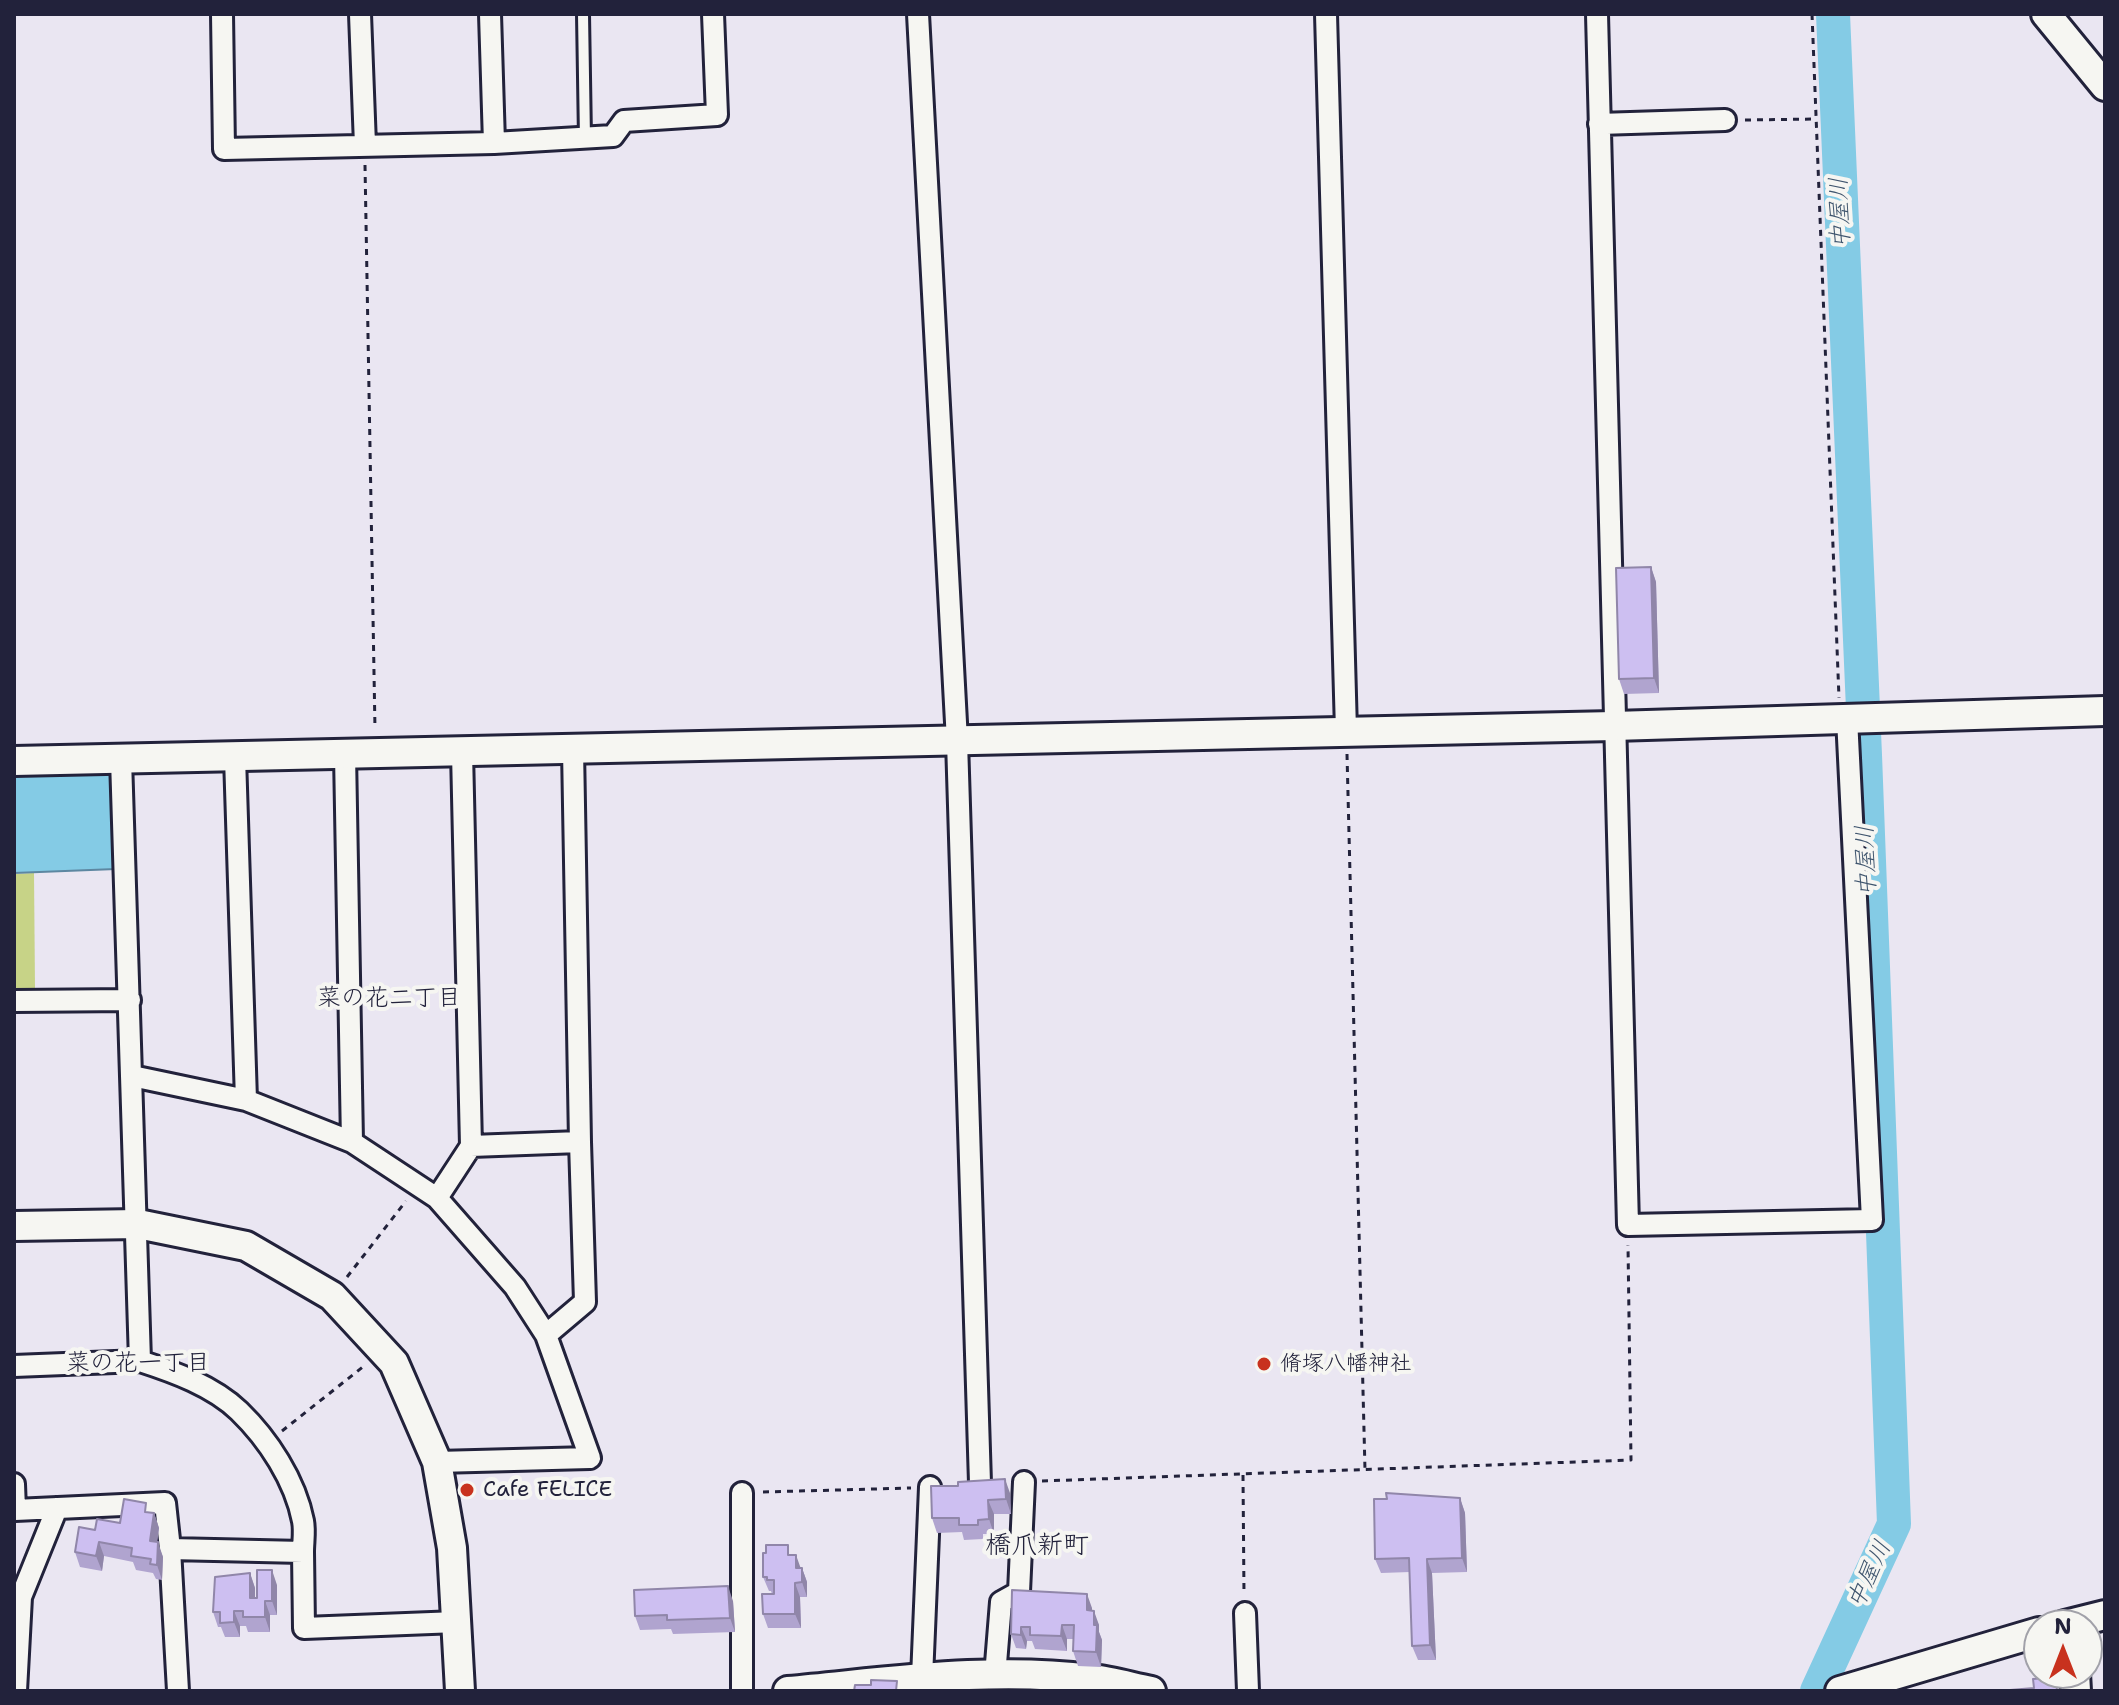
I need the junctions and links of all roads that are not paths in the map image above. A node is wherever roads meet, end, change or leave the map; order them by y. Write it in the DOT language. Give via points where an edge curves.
graph roads {
  1 [pos="222,14"];
  2 [pos="360,14"];
  3 [pos="490,14"];
  4 [pos="583,14"];
  5 [pos="713,14"];
  6 [pos="918,14"];
  7 [pos="1326,14"];
  8 [pos="1597,14"];
  9 [pos="2046,14"];
  10 [pos="2105,86"];
  11 [pos="1725,120"];
  12 [pos="1599,124"];
  13 [pos="585,139"];
  14 [pos="494,143"];
  15 [pos="365,145"];
  16 [pos="2105,711"];
  17 [pos="1855,717"];
  18 [pos="1614,726"];
  19 [pos="1346,731"];
  20 [pos="957,741"];
  21 [pos="573,749"];
  22 [pos="462,752"];
  23 [pos="345,754"];
  24 [pos="235,757"];
  25 [pos="121,759"];
  26 [pos="14,761"];
  27 [pos="130,1000"];
  28 [pos="14,1001"];
  29 [pos="132,1076"];
  30 [pos="246,1100"];
  31 [pos="352,1142"];
  32 [pos="580,1142"];
  33 [pos="471,1146"];
  34 [pos="437,1198"];
  35 [pos="138,1224"];
  36 [pos="14,1226"];
  37 [pos="546,1335"];
  38 [pos="140,1361"];
  39 [pos="14,1366"];
  40 [pos="437,1462"];
  41 [pos="1024,1482"];
  42 [pos="980,1483"];
  43 [pos="14,1484"];
  44 [pos="930,1487"];
  45 [pos="742,1493"];
  46 [pos="57,1508"];
  47 [pos="15,1510"];
  48 [pos="170,1549"];
  49 [pos="303,1552"];
  50 [pos="1245,1613"];
  51 [pos="457,1622"];
  52 [pos="2023,1637"];
  53 [pos="995,1676"];
  54 [pos="933,1682"];
  55 [pos="16,1691"];
  56 [pos="178,1691"];
  57 [pos="460,1691"];
  58 [pos="742,1691"];
  59 [pos="788,1691"];
  60 [pos="1151,1691"];
  61 [pos="1248,1691"];
  62 [pos="1840,1691"];
  1 -- 15 [label="street" via="224,149"];
  2 -- 15 [label="street"];
  3 -- 14 [label="street"];
  4 -- 13 [label="lane"];
  5 -- 13 [label="street" via="717,115 624,121 613,136"];
  6 -- 20 [label="street"];
  7 -- 19 [label="street"];
  8 -- 12 [label="street"];
  9 -- 10 [label="street"];
  11 -- 12 [label="street"];
  12 -- 18 [label="street"];
  13 -- 14 [label="street"];
  14 -- 15 [label="street"];
  16 -- 17 [label="street"];
  17 -- 18 [label="street"];
  17 -- 18 [label="street" via="1872,1220 1628,1225"];
  18 -- 19 [label="street"];
  19 -- 20 [label="street"];
  20 -- 21 [label="street"];
  20 -- 42 [label="street"];
  21 -- 22 [label="street"];
  21 -- 32 [label="street"];
  22 -- 23 [label="street"];
  22 -- 33 [label="street"];
  23 -- 24 [label="street"];
  23 -- 31 [label="street"];
  24 -- 25 [label="street"];
  24 -- 30 [label="street"];
  25 -- 26 [label="street"];
  25 -- 27 [label="street"];
  27 -- 28 [label="street"];
  27 -- 29 [label="street"];
  29 -- 30 [label="street"];
  29 -- 35 [label="street"];
  30 -- 31 [label="street"];
  31 -- 34 [label="street"];
  32 -- 33 [label="street"];
  32 -- 37 [label="street" via="585,1302"];
  33 -- 34 [label="street"];
  34 -- 37 [label="street" via="515,1287"];
  35 -- 36 [label="street"];
  35 -- 38 [label="street"];
  35 -- 40 [label="street" via="246,1246 332,1296 394,1363"];
  37 -- 40 [label="street" via="590,1458"];
  38 -- 39 [label="street"];
  38 -- 49 [label="street" via="173,1372 237,1409 267,1443 304,1523"];
  40 -- 51 [label="street" via="452,1548"];
  41 -- 53 [label="street" via="1019,1592 1001,1602"];
  43 -- 47 [label="street"];
  44 -- 54 [label="street"];
  45 -- 58 [label="street"];
  46 -- 47 [label="street"];
  46 -- 48 [label="street" via="165,1503"];
  46 -- 55 [label="street" via="21,1597"];
  48 -- 49 [label="street"];
  48 -- 56 [label="street"];
  49 -- 51 [label="street" via="304,1628"];
  50 -- 61 [label="street"];
  51 -- 57 [label="street"];
  52 -- 62 [label="street"];
  53 -- 54 [label="street"];
  53 -- 60 [label="street" via="1093,1679"];
  54 -- 59 [label="street"];
}
